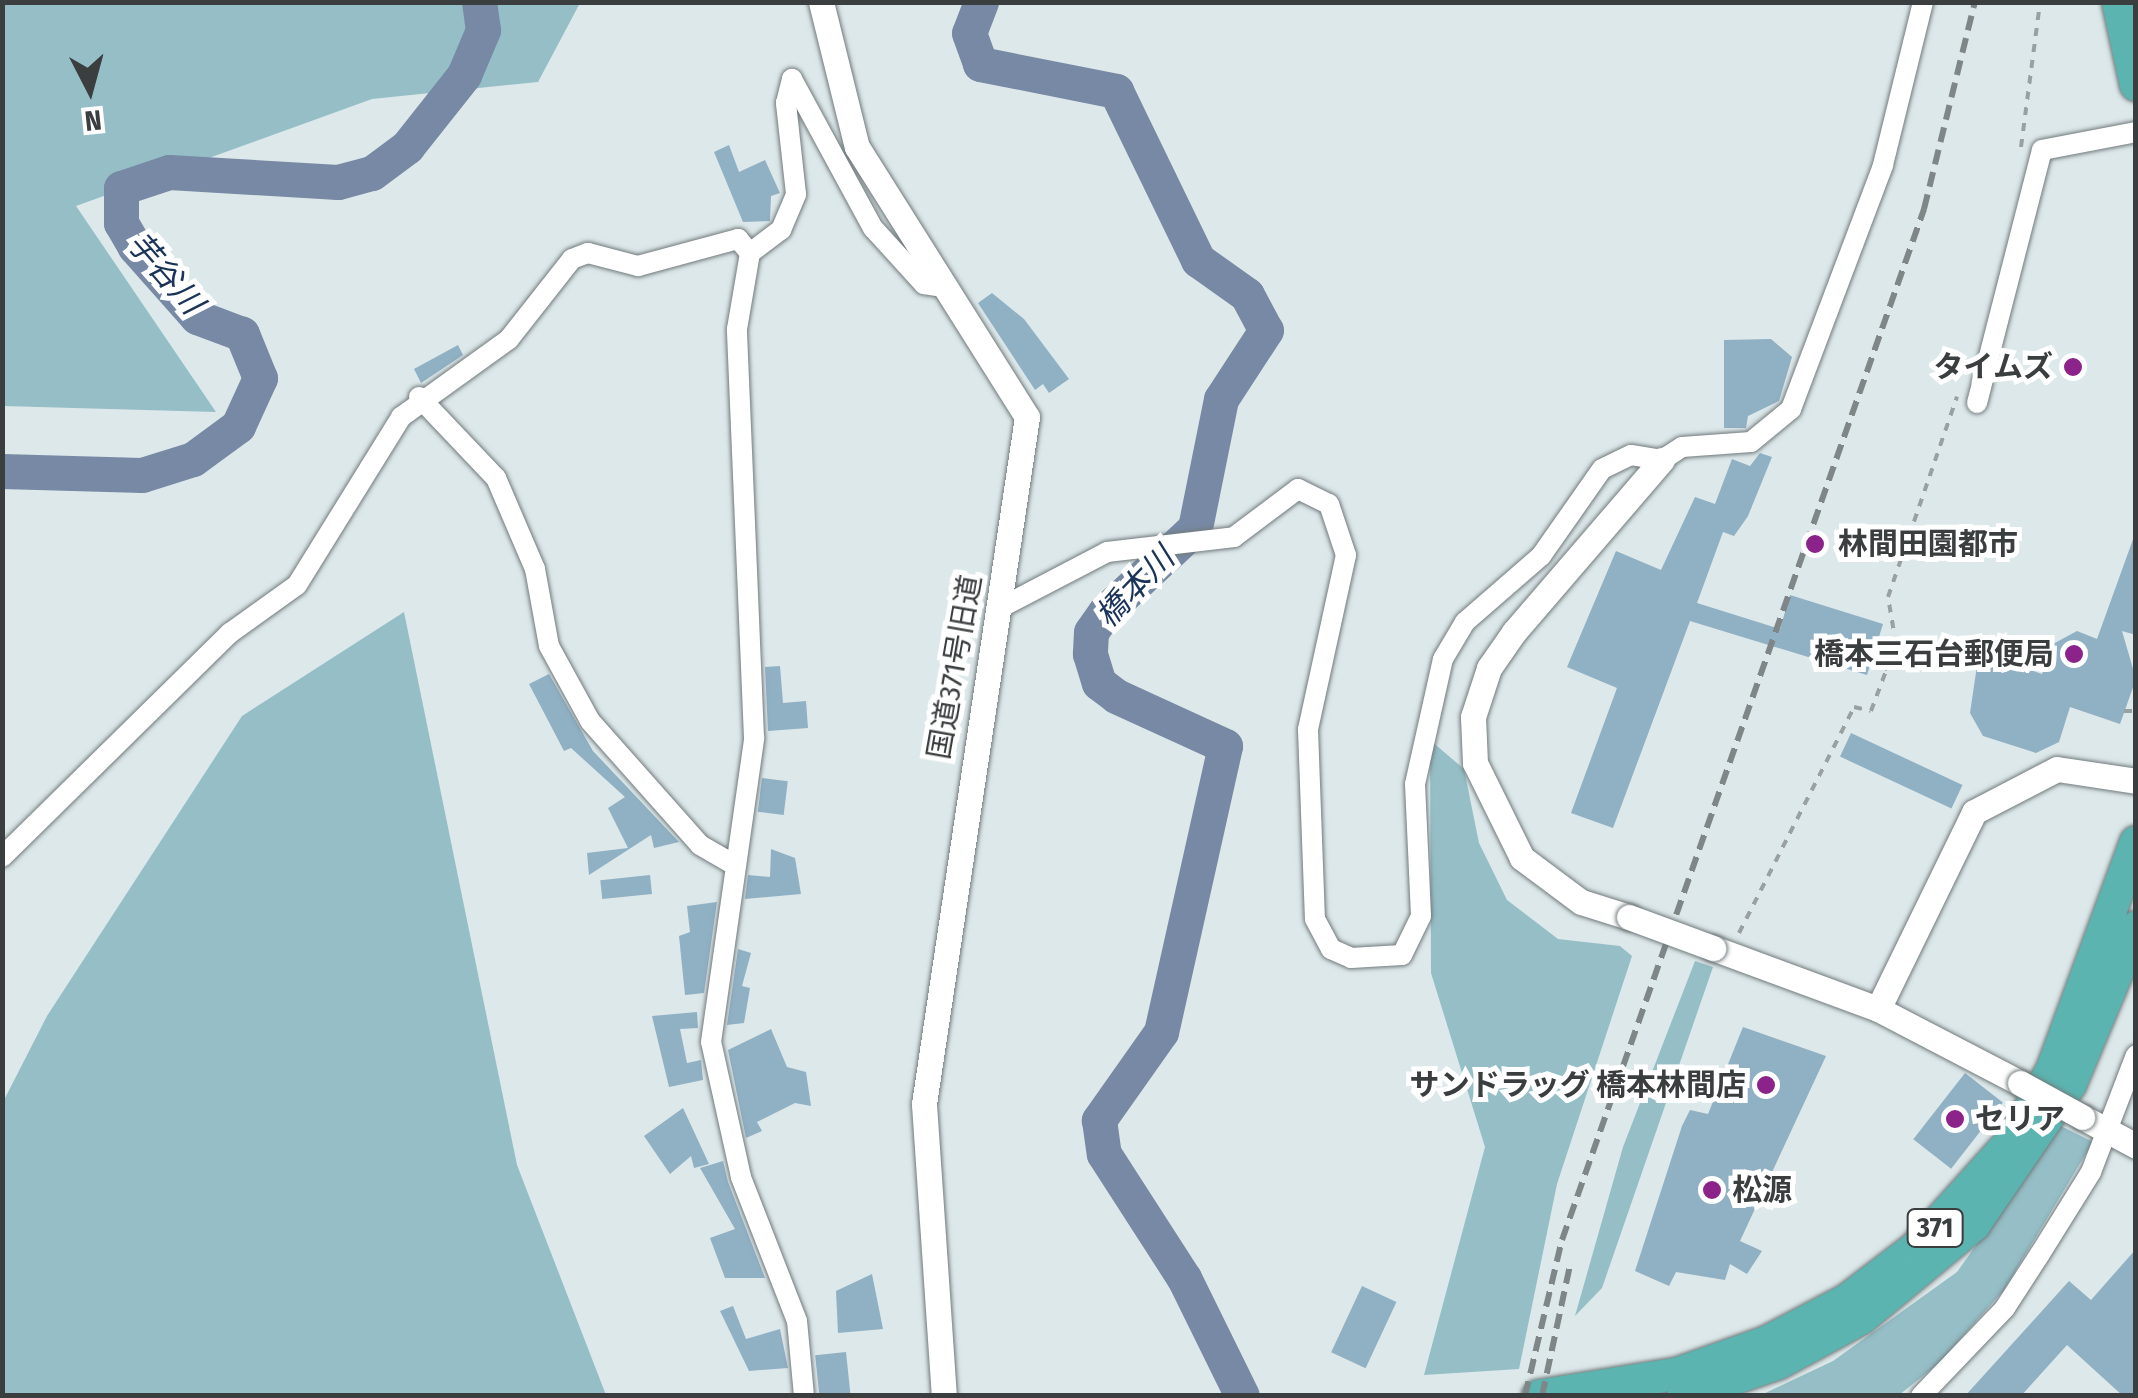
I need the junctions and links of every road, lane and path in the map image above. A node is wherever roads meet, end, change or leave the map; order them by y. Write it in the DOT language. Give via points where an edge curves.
graph roads {
  1 [pos="821,2"];
  2 [pos="1923,2"];
  3 [pos="2040,2"];
  4 [pos="2118,2"];
  5 [pos="2136,84"];
  6 [pos="2136,132"];
  7 [pos="2018,165"];
  8 [pos="750,253"];
  9 [pos="944,287"];
  10 [pos="1960,388"];
  11 [pos="419,397"];
  12 [pos="1977,403"];
  13 [pos="1662,460"];
  14 [pos="998,609"];
  15 [pos="1896,644"];
  16 [pos="1976,663"];
  17 [pos="1870,664"];
  18 [pos="1887,669"];
  19 [pos="2136,711"];
  20 [pos="2124,712"];
  21 [pos="2136,781"];
  22 [pos="2136,842"];
  23 [pos="2,857"];
  24 [pos="734,865"];
  25 [pos="2136,927"];
  26 [pos="1718,950"];
  27 [pos="1878,1009"];
  28 [pos="2136,1055"];
  29 [pos="2107,1131"];
  30 [pos="2136,1146"];
  31 [pos="804,1396"];
  32 [pos="944,1396"];
  33 [pos="1538,1396"];
  34 [pos="1683,1396"];
  35 [pos="1921,1396"];
  1 -- 9 [label="street, 国道371号旧道" via="856,147"];
  2 -- 13 [label="street" via="1883,165 1792,409 1751,442 1682,448"];
  3 -- 7 [label="path"];
  4 -- 5 [label="highway"];
  6 -- 12 [label="street" via="2042,150"];
  8 -- 9 [label="street" via="781,230 796,194 786,103 792,80 874,228 924,284"];
  8 -- 11 [label="street" via="738,239 638,266 588,253 572,259 509,339"];
  8 -- 24 [label="street" via="736,362 754,738"];
  9 -- 14 [label="street, 国道371号旧道" via="1027,417"];
  10 -- 15 [label="path" via="1888,597"];
  11 -- 23 [label="street" via="297,585 230,633"];
  11 -- 24 [label="street" via="496,478 535,569 549,646 590,721 700,845"];
  13 -- 14 [label="street" via="1631,455 1602,469 1541,556 1465,622 1443,660 1415,784 1421,916 1402,955 1351,958 1331,949 1315,920 1308,730 1345,532 1328,504 1298,490 1234,537 1107,552"];
  13 -- 26 [label="street, bridge" via="1514,632 1473,717 1475,764 1522,858 1581,902"];
  14 -- 32 [label="street, 国道371号旧道" via="953,863 924,1104"];
  15 -- 16 [label="path"];
  15 -- 18 [label="path"];
  17 -- 18 [label="path"];
  18 -- 26 [label="path" via="1871,711 1854,707 1754,913"];
  19 -- 20 [label="path"];
  21 -- 27 [label="street" via="2057,769 1974,812"];
  22 -- 33 [label="highway, 371" via="2052,1070 2012,1140 1914,1248 1848,1300 1766,1342 1676,1374"];
  24 -- 31 [label="street" via="711,1042 715,1086 796,1321"];
  25 -- 34 [label="highway, 371" via="2070,1085 1974,1225 1862,1318 1779,1363"];
  26 -- 27 [label="street"];
  27 -- 29 [label="street, bridge"];
  28 -- 29 [label="street"];
  29 -- 30 [label="street"];
  29 -- 35 [label="street" via="2005,1308"];
}
